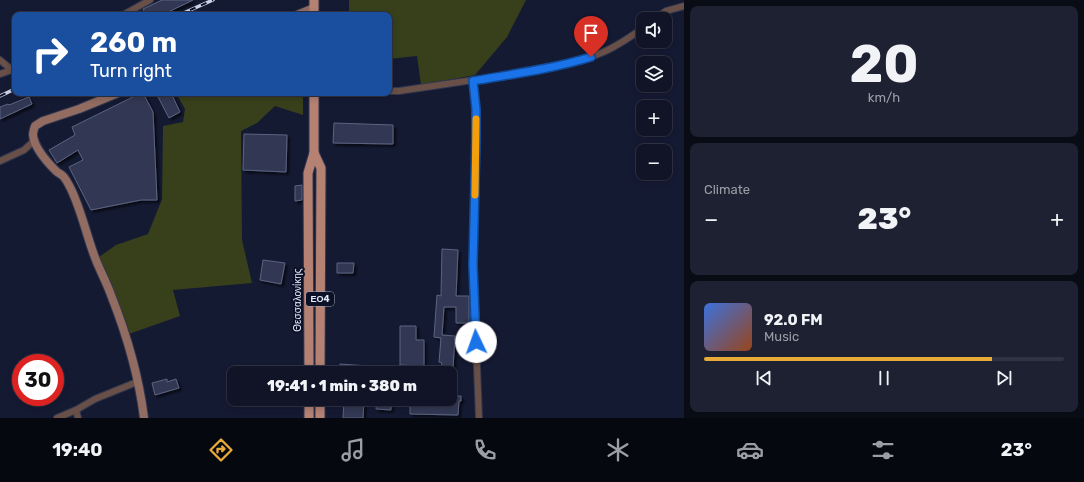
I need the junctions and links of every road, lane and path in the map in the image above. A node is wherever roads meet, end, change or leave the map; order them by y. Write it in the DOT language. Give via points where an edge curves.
graph roads {
  1 [pos="150,0"];
  2 [pos="684,6"];
  3 [pos="314,8"];
  4 [pos="128,12"];
  5 [pos="304,12"];
  6 [pos="665,12"];
  7 [pos="636,33"];
  8 [pos="0,60"];
  9 [pos="12,68"];
  10 [pos="12,69"];
  11 [pos="0,74"];
  12 [pos="473,81"];
  13 [pos="392,92"];
  14 [pos="110,96"];
  15 [pos="314,96"];
  16 [pos="35,140"];
  17 [pos="314,153"];
  18 [pos="0,161"];
  19 [pos="309,366"];
  20 [pos="320,366"];
  21 [pos="137,382"];
  22 [pos="309,406"];
  23 [pos="320,406"];
  24 [pos="76,410"];
  25 [pos="57,418"];
  26 [pos="78,418"];
  27 [pos="144,418"];
  28 [pos="309,418"];
  29 [pos="320,418"];
  30 [pos="479,418"];
  1 -- 4 [label="street"];
  2 -- 6 [label="street"];
  3 -- 5 [label="street"];
  7 -- 12 [label="street" via="602,53 569,64"];
  8 -- 9 [label="street"];
  10 -- 11 [label="street"];
  12 -- 13 [label="street"];
  12 -- 30 [label="street" via="476,109 473,265"];
  14 -- 16 [label="street" via="43,121 35,126"];
  15 -- 17 [label="main road, ΕΟ4"];
  16 -- 18 [label="street" via="24,150"];
  16 -- 21 [label="street" via="44,158 63,176 71,188 100,272 119,316"];
  17 -- 19 [label="main road, Θεσσαλονίκης / ΕΟ4" via="308,173"];
  17 -- 20 [label="main road, ΕΟ4" via="321,168"];
  21 -- 24 [label="street" via="95,399"];
  21 -- 27 [label="street"];
  22 -- 28 [label="main road"];
  23 -- 29 [label="main road"];
  24 -- 25 [label="street"];
  24 -- 26 [label="street"];
}
